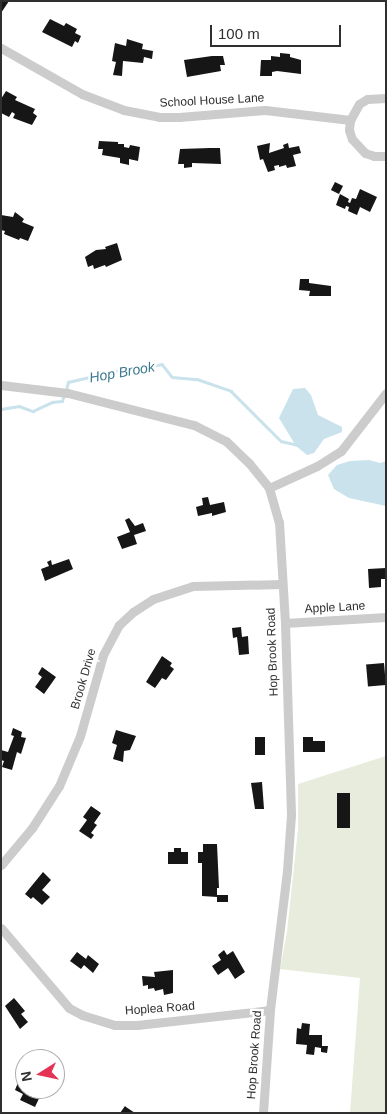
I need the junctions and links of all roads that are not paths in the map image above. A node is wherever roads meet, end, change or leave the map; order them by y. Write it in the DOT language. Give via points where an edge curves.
graph roads {
  1 [pos="1,48"];
  2 [pos="386,98"];
  3 [pos="350,120"];
  4 [pos="386,156"];
  5 [pos="1,385"];
  6 [pos="386,393"];
  7 [pos="269,488"];
  8 [pos="282,584"];
  9 [pos="386,617"];
  10 [pos="285,624"];
  11 [pos="1,865"];
  12 [pos="1,928"];
  13 [pos="270,1010"];
  14 [pos="263,1113"];
  1 -- 3 [label="street, School House Lane" via="82,94 132,112 179,117 265,110"];
  2 -- 3 [label="street" via="376,97 359,104"];
  3 -- 4 [label="street" via="352,139 358,147 374,156"];
  5 -- 7 [label="street, Hop Brook Road" via="64,393 194,425 226,441"];
  6 -- 7 [label="street" via="340,451 317,466"];
  7 -- 8 [label="street, Hop Brook Road" via="279,522"];
  8 -- 10 [label="street, Hop Brook Road"];
  8 -- 11 [label="street, Brook Drive" via="193,586 153,599 119,625 103,654 80,736 59,786 32,828"];
  9 -- 10 [label="street, Apple Lane"];
  10 -- 13 [label="street, Hop Brook Road" via="291,815"];
  12 -- 13 [label="street, Hoplea Road" via="69,1008 82,1015 115,1025 137,1025"];
  13 -- 14 [label="street, Hop Brook Road"];
}
